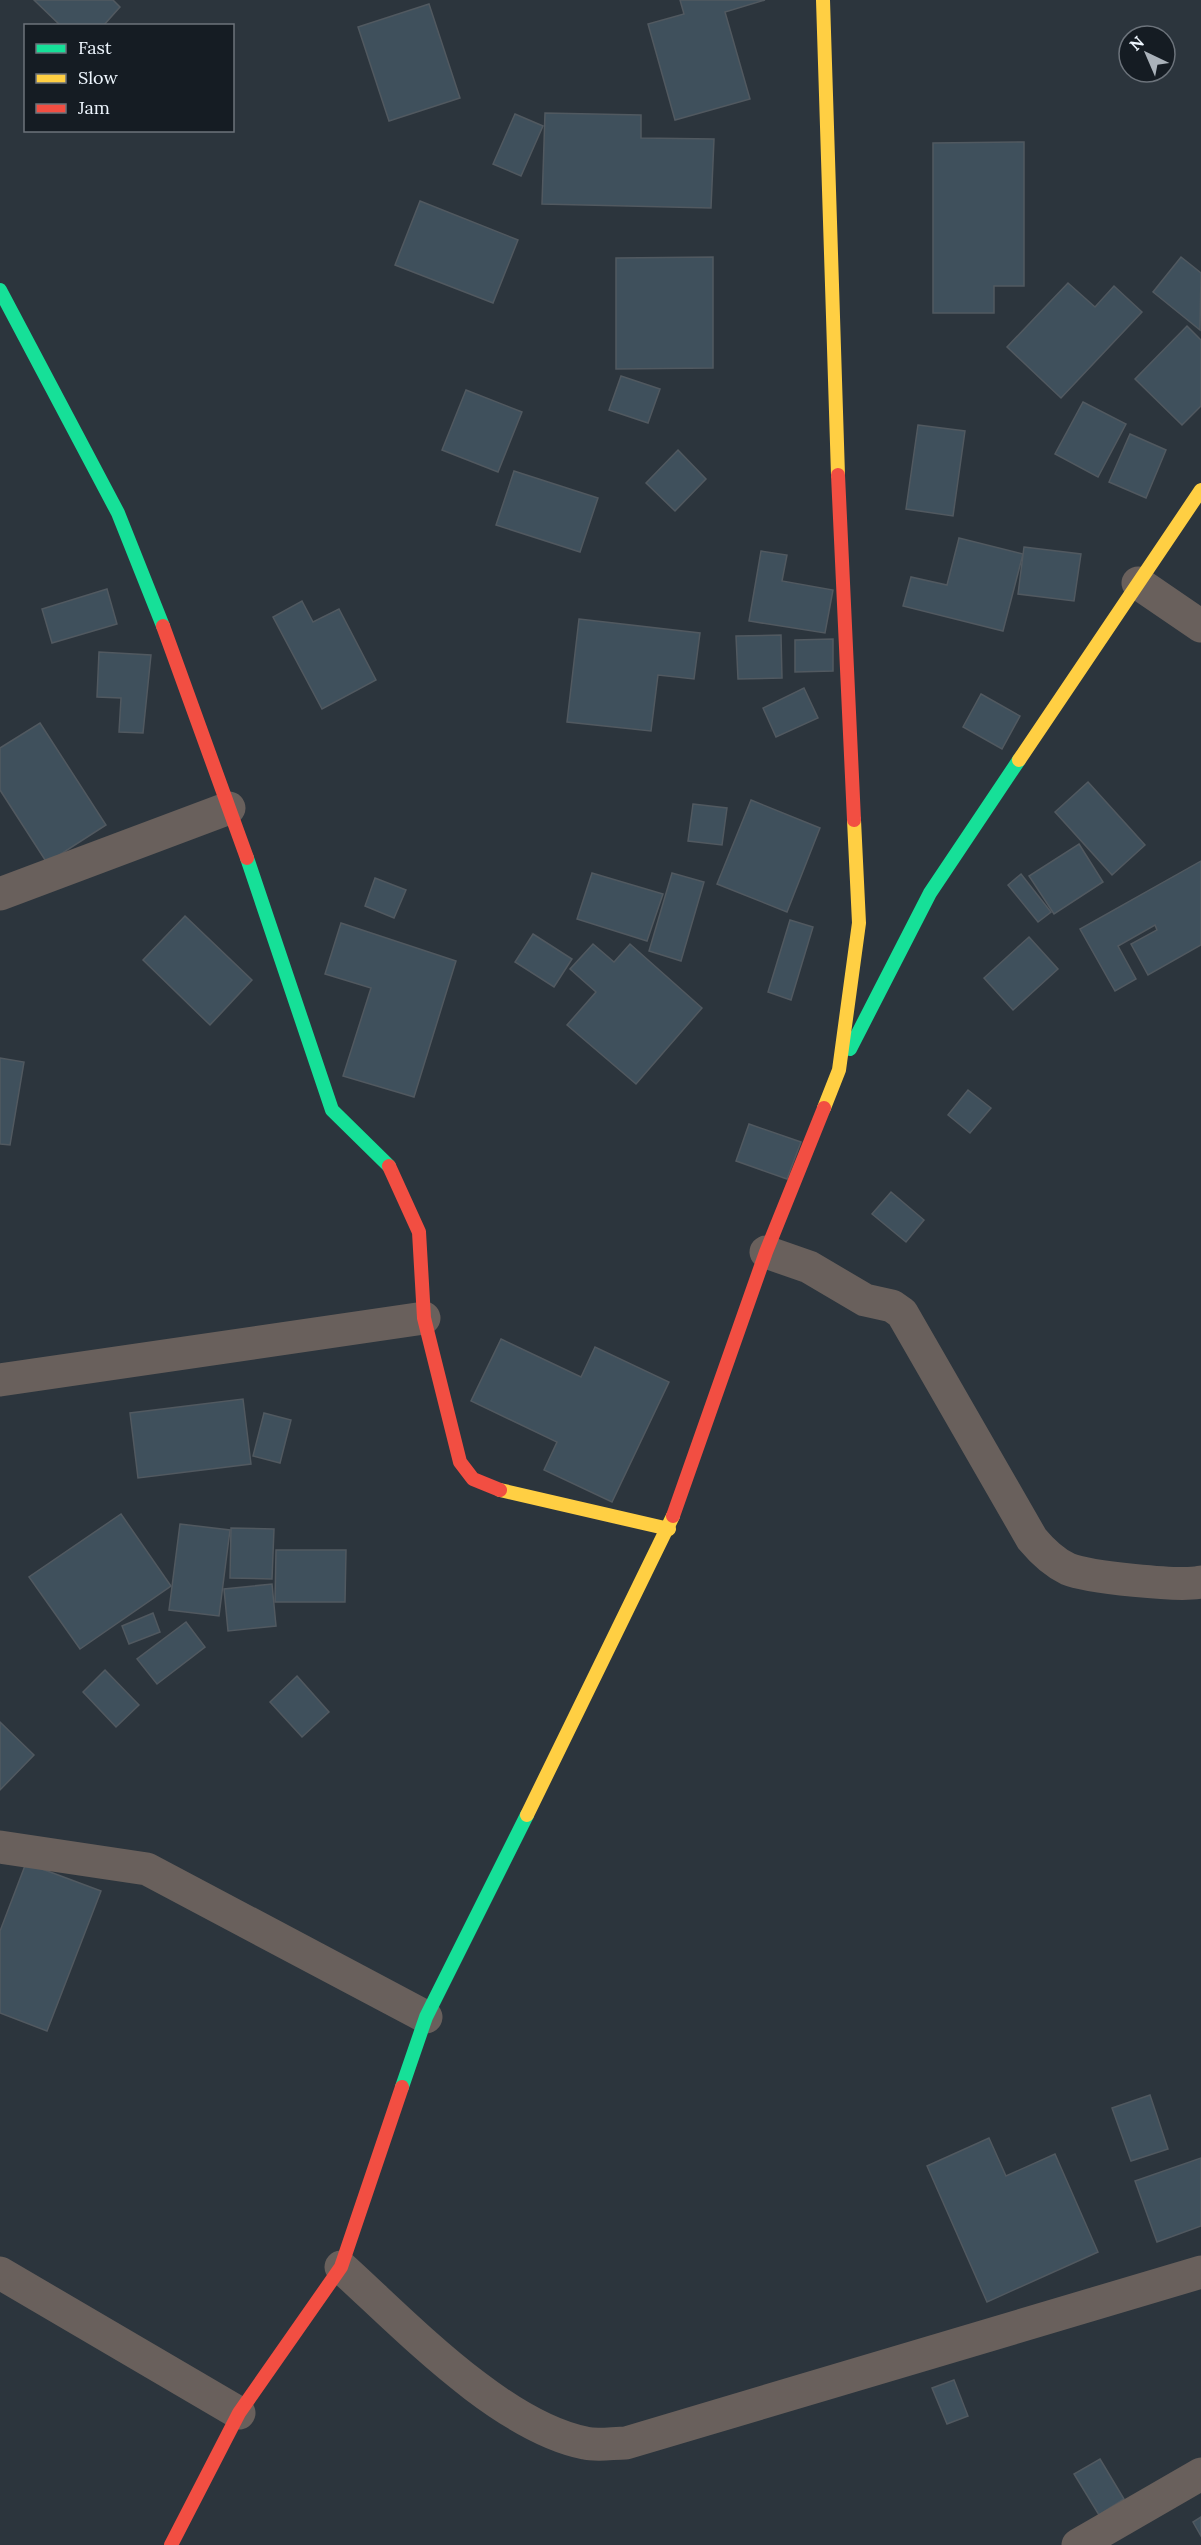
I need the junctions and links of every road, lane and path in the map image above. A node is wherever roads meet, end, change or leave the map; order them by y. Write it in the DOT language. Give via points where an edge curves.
graph roads {
  1 [pos="823,0"];
  2 [pos="0,290"];
  3 [pos="1201,490"];
  4 [pos="1138,583"];
  5 [pos="1201,626"];
  6 [pos="229,808"];
  7 [pos="0,894"];
  8 [pos="839,1070"];
  9 [pos="766,1252"];
  10 [pos="424,1318"];
  11 [pos="0,1380"];
  12 [pos="669,1529"];
  13 [pos="1201,1582"];
  14 [pos="0,1847"];
  15 [pos="426,2017"];
  16 [pos="341,2267"];
  17 [pos="0,2272"];
  18 [pos="1201,2272"];
  19 [pos="239,2413"];
  20 [pos="1201,2474"];
  21 [pos="171,2545"];
  22 [pos="1078,2545"];
  1 -- 8 [label="street" via="839,516 859,923"];
  2 -- 6 [label="street" via="118,513 180,669"];
  3 -- 4 [label="street"];
  4 -- 5 [label="street"];
  4 -- 8 [label="street" via="930,893"];
  6 -- 7 [label="street"];
  6 -- 10 [label="street" via="332,1110 387,1162 419,1232"];
  8 -- 9 [label="street"];
  9 -- 12 [label="street"];
  9 -- 13 [label="street" via="809,1267 865,1300 892,1306 902,1313 1032,1539 1045,1554 1068,1569 1154,1582"];
  10 -- 11 [label="street"];
  10 -- 12 [label="street" via="460,1462 473,1479 504,1492"];
  12 -- 15 [label="street"];
  14 -- 15 [label="street" via="147,1869"];
  15 -- 16 [label="street"];
  16 -- 18 [label="street" via="461,2375 538,2428 586,2444 626,2443"];
  16 -- 19 [label="street"];
  17 -- 19 [label="street"];
  19 -- 21 [label="street"];
  20 -- 22 [label="street"];
}
